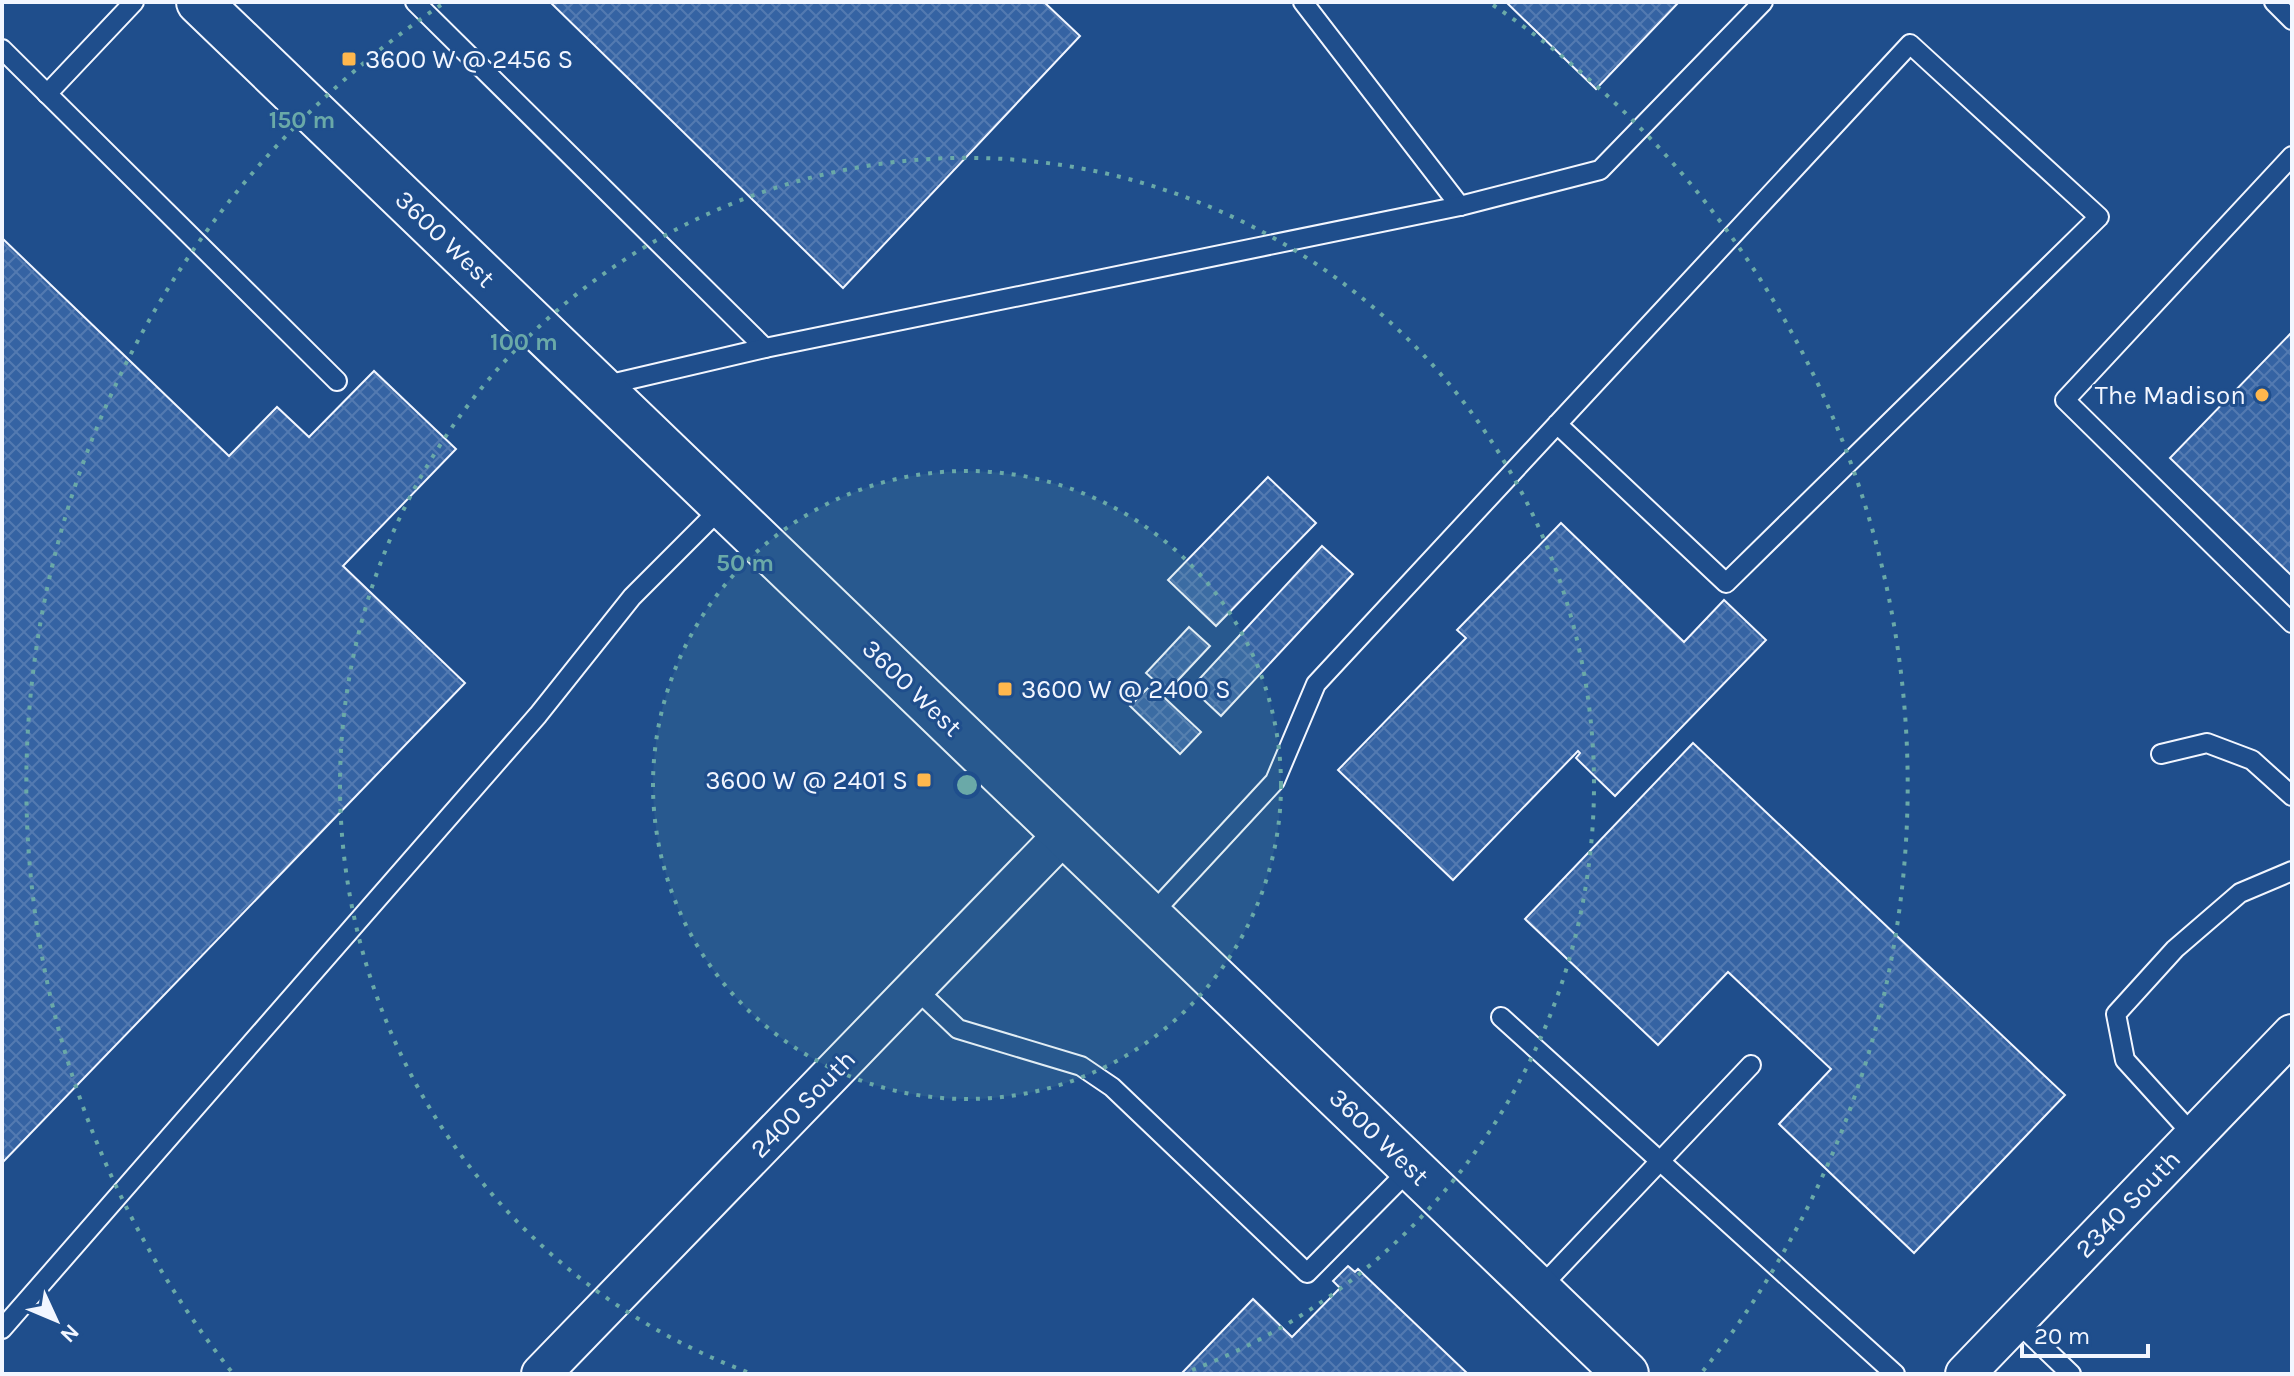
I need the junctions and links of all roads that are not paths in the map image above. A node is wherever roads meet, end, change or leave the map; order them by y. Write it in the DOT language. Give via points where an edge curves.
graph roads {
  1 [pos="134,2"];
  2 [pos="199,2"];
  3 [pos="415,2"];
  4 [pos="1303,2"];
  5 [pos="1763,2"];
  6 [pos="2274,2"];
  7 [pos="2292,20"];
  8 [pos="2,49"];
  9 [pos="47,94"];
  10 [pos="2292,156"];
  11 [pos="1460,206"];
  12 [pos="765,348"];
  13 [pos="337,381"];
  14 [pos="599,387"];
  15 [pos="1557,424"];
  16 [pos="723,506"];
  17 [pos="2292,623"];
  18 [pos="2161,754"];
  19 [pos="2292,796"];
  20 [pos="1064,834"];
  21 [pos="2292,871"];
  22 [pos="1150,916"];
  23 [pos="915,988"];
  24 [pos="1501,1017"];
  25 [pos="2292,1034"];
  26 [pos="1751,1065"];
  27 [pos="2194,1136"];
  28 [pos="1661,1162"];
  29 [pos="1411,1168"];
  30 [pos="1538,1290"];
  31 [pos="2016,1321"];
  32 [pos="2,1329"];
  33 [pos="552,1370"];
  34 [pos="1626,1374"];
  35 [pos="1895,1374"];
  36 [pos="1965,1374"];
  37 [pos="2071,1374"];
  1 -- 9 [label="lane"];
  2 -- 14 [label="street, 3600 West"];
  3 -- 12 [label="lane"];
  4 -- 11 [label="lane"];
  5 -- 11 [label="lane" via="1600,170"];
  6 -- 7 [label="lane"];
  8 -- 9 [label="lane"];
  9 -- 13 [label="lane"];
  10 -- 17 [label="lane" via="2065,400"];
  11 -- 12 [label="lane"];
  12 -- 14 [label="lane"];
  14 -- 16 [label="street, 3600 West"];
  15 -- 15 [label="lane" via="1910,44 2099,217 1726,583"];
  15 -- 22 [label="lane" via="1316,684 1275,781"];
  16 -- 20 [label="street, 3600 West"];
  16 -- 32 [label="lane" via="632,597 538,715"];
  18 -- 19 [label="lane" via="2207,743 2252,760"];
  20 -- 22 [label="street, 3600 West"];
  20 -- 23 [label="street, 2400 South"];
  21 -- 27 [label="lane" via="2240,893 2175,949 2116,1014 2125,1060"];
  22 -- 29 [label="street, 3600 West"];
  23 -- 29 [label="lane" via="958,1029 1081,1066 1112,1087 1307,1273"];
  23 -- 33 [label="street, 2400 South"];
  24 -- 28 [label="lane"];
  25 -- 27 [label="street, 2340 South"];
  26 -- 28 [label="lane"];
  27 -- 31 [label="street, 2340 South"];
  28 -- 30 [label="lane"];
  28 -- 35 [label="lane"];
  29 -- 30 [label="street, 3600 West"];
  30 -- 34 [label="street, 3600 West"];
  31 -- 36 [label="street, 2340 South"];
  31 -- 37 [label="lane"];
}
